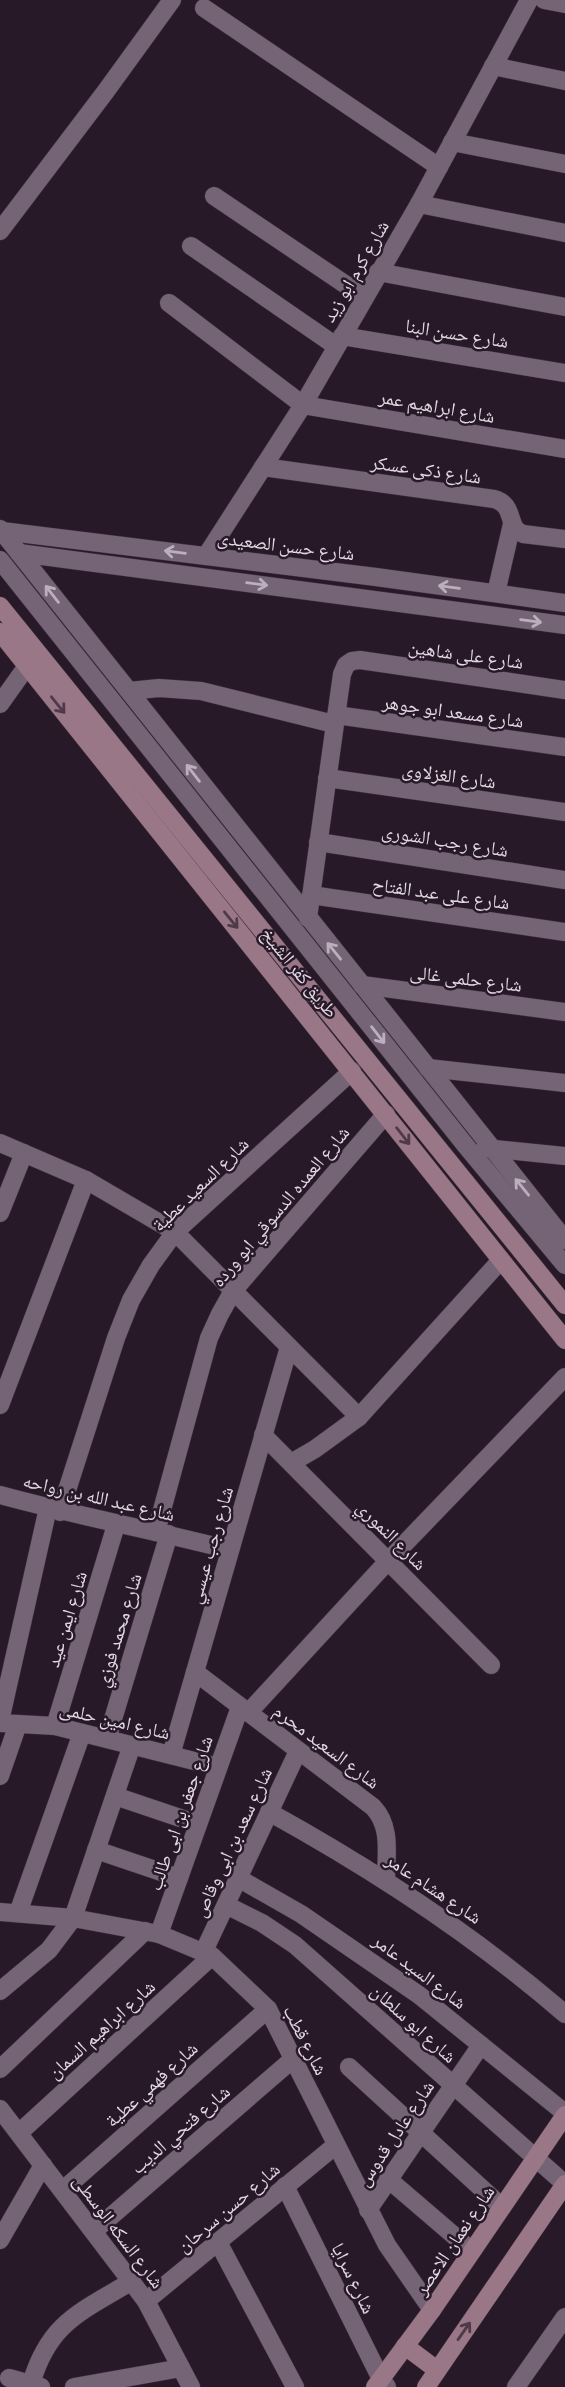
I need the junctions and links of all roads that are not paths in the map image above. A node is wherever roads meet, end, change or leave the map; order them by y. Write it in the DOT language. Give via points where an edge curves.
graph roads {
  1 [pos="172,0"];
  2 [pos="529,0"];
  3 [pos="544,0"];
  4 [pos="565,4"];
  5 [pos="204,8"];
  6 [pos="493,66"];
  7 [pos="565,81"];
  8 [pos="452,142"];
  9 [pos="565,164"];
  10 [pos="439,167"];
  11 [pos="214,196"];
  12 [pos="419,204"];
  13 [pos="0,230"];
  14 [pos="565,233"];
  15 [pos="191,246"];
  16 [pos="378,272"];
  17 [pos="364,298"];
  18 [pos="169,303"];
  19 [pos="565,307"];
  20 [pos="339,341"];
  21 [pos="565,373"];
  22 [pos="303,404"];
  23 [pos="565,449"];
  24 [pos="262,467"];
  25 [pos="512,524"];
  26 [pos="1,530"];
  27 [pos="565,539"];
  28 [pos="19,553"];
  29 [pos="206,556"];
  30 [pos="0,560"];
  31 [pos="376,577"];
  32 [pos="496,593"];
  33 [pos="371,600"];
  34 [pos="565,603"];
  35 [pos="0,606"];
  36 [pos="565,625"];
  37 [pos="0,632"];
  38 [pos="27,666"];
  39 [pos="565,690"];
  40 [pos="128,691"];
  41 [pos="0,704"];
  42 [pos="335,720"];
  43 [pos="565,747"];
  44 [pos="327,778"];
  45 [pos="130,780"];
  46 [pos="565,812"];
  47 [pos="318,842"];
  48 [pos="565,880"];
  49 [pos="300,908"];
  50 [pos="565,932"];
  51 [pos="266,950"];
  52 [pos="362,985"];
  53 [pos="565,1012"];
  54 [pos="334,1018"];
  55 [pos="320,1032"];
  56 [pos="428,1068"];
  57 [pos="352,1072"];
  58 [pos="565,1083"];
  59 [pos="386,1114"];
  60 [pos="0,1143"];
  61 [pos="466,1146"];
  62 [pos="491,1148"];
  63 [pos="24,1153"];
  64 [pos="565,1156"];
  65 [pos="86,1180"];
  66 [pos="0,1213"];
  67 [pos="175,1232"];
  68 [pos="565,1240"];
  69 [pos="501,1260"];
  70 [pos="565,1265"];
  71 [pos="233,1291"];
  72 [pos="565,1305"];
  73 [pos="563,1331"];
  74 [pos="289,1346"];
  75 [pos="565,1377"];
  76 [pos="0,1405"];
  77 [pos="359,1417"];
  78 [pos="263,1435"];
  79 [pos="291,1463"];
  80 [pos="0,1495"];
  81 [pos="54,1510"];
  82 [pos="116,1525"];
  83 [pos="163,1533"];
  84 [pos="230,1550"];
  85 [pos="388,1561"];
  86 [pos="491,1665"];
  87 [pos="195,1672"];
  88 [pos="244,1710"];
  89 [pos="6,1723"];
  90 [pos="55,1726"];
  91 [pos="82,1733"];
  92 [pos="107,1739"];
  93 [pos="132,1745"];
  94 [pos="298,1751"];
  95 [pos="171,1755"];
  96 [pos="218,1767"];
  97 [pos="0,1776"];
  98 [pos="115,1796"];
  99 [pos="269,1812"];
  100 [pos="198,1824"];
  101 [pos="96,1850"];
  102 [pos="179,1878"];
  103 [pos="239,1878"];
  104 [pos="386,1880"];
  105 [pos="226,1905"];
  106 [pos="0,1912"];
  107 [pos="18,1913"];
  108 [pos="73,1918"];
  109 [pos="152,1932"];
  110 [pos="208,1953"];
  111 [pos="0,1991"];
  112 [pos="268,2009"];
  113 [pos="565,2014"];
  114 [pos="481,2045"];
  115 [pos="293,2059"];
  116 [pos="349,2067"];
  117 [pos="0,2068"];
  118 [pos="453,2085"];
  119 [pos="565,2114"];
  120 [pos="1,2115"];
  121 [pos="421,2132"];
  122 [pos="19,2133"];
  123 [pos="336,2145"];
  124 [pos="536,2158"];
  125 [pos="43,2165"];
  126 [pos="388,2179"];
  127 [pos="565,2184"];
  128 [pos="285,2186"];
  129 [pos="63,2190"];
  130 [pos="502,2207"];
  131 [pos="368,2210"];
  132 [pos="94,2231"];
  133 [pos="0,2240"];
  134 [pos="219,2242"];
  135 [pos="472,2251"];
  136 [pos="132,2281"];
  137 [pos="146,2301"];
  138 [pos="432,2310"];
  139 [pos="565,2317"];
  140 [pos="405,2346"];
  141 [pos="181,2368"];
  142 [pos="437,2370"];
  143 [pos="9,2378"];
  144 [pos="381,2384"];
  145 [pos="36,2386"];
  146 [pos="74,2387"];
  147 [pos="191,2387"];
  148 [pos="295,2387"];
  149 [pos="426,2387"];
  150 [pos="516,2387"];
  1 -- 13 [label="street"];
  2 -- 6 [label="street, شارع كرم ابو زيد"];
  3 -- 4 [label="street"];
  5 -- 10 [label="street"];
  6 -- 7 [label="street"];
  6 -- 8 [label="street, شارع كرم ابو زيد"];
  8 -- 9 [label="street"];
  8 -- 10 [label="street, شارع كرم ابو زيد"];
  10 -- 12 [label="street, شارع كرم ابو زيد"];
  11 -- 17 [label="street"];
  12 -- 14 [label="street"];
  12 -- 16 [label="street, شارع كرم ابو زيد"];
  15 -- 20 [label="street"];
  16 -- 17 [label="street, شارع كرم ابو زيد"];
  16 -- 19 [label="street"];
  17 -- 20 [label="street, شارع كرم ابو زيد"];
  18 -- 22 [label="street"];
  20 -- 21 [label="street, شارع حسن البنا"];
  20 -- 22 [label="street, شارع كرم ابو زيد"];
  22 -- 23 [label="street, شارع ابراهيم عمر"];
  22 -- 24 [label="street, شارع كرم ابو زيد"];
  24 -- 25 [label="street, شارع ذكى عسكر" via="494,499 508,509"];
  24 -- 29 [label="street, شارع كرم ابو زيد"];
  25 -- 27 [label="street, شارع ذكى عسكر" via="523,534"];
  25 -- 32 [label="street"];
  26 -- 28 [label="street"];
  29 -- 26 [label="street, شارع حسن الصعيدى, one-way"];
  28 -- 33 [label="street, one-way"];
  40 -- 28 [label="street, one-way"];
  29 -- 31 [label="street, شارع حسن الصعيدى"];
  30 -- 49 [label="street"];
  32 -- 31 [label="street, شارع حسن الصعيدى, one-way"];
  31 -- 33 [label="street"];
  32 -- 34 [label="street, شارع حسن الصعيدى"];
  33 -- 36 [label="street, one-way"];
  35 -- 45 [label="street, طريق كفر الشيخ"];
  37 -- 38 [label="street, طريق كفر الشيخ"];
  38 -- 41 [label="street"];
  38 -- 45 [label="street, طريق كفر الشيخ, one-way"];
  39 -- 42 [label="street, شارع على شاهين" via="352,661 342,674"];
  40 -- 42 [label="street, شارع مسعد ابو جوهر" via="201,691"];
  49 -- 40 [label="street, one-way"];
  42 -- 43 [label="street, شارع مسعد ابو جوهر"];
  42 -- 44 [label="street"];
  44 -- 46 [label="street, شارع الغزلاوى"];
  44 -- 47 [label="street"];
  45 -- 51 [label="street, طريق كفر الشيخ"];
  47 -- 48 [label="street, شارع رجب الشورى"];
  47 -- 49 [label="street"];
  49 -- 50 [label="street, شارع على عبد الفتاح"];
  52 -- 49 [label="street, one-way"];
  49 -- 61 [label="street, one-way"];
  51 -- 54 [label="street, طريق كفر الشيخ"];
  51 -- 55 [label="street, طريق كفر الشيخ"];
  52 -- 53 [label="street, شارع حلمى غالى"];
  52 -- 56 [label="street"];
  54 -- 55 [label="street"];
  54 -- 72 [label="street, طريق كفر الشيخ"];
  55 -- 57 [label="street, طريق كفر الشيخ"];
  56 -- 58 [label="street"];
  56 -- 62 [label="street"];
  57 -- 59 [label="street, طريق كفر الشيخ"];
  57 -- 67 [label="street, شارع السعيد عطية"];
  59 -- 69 [label="street, طريق كفر الشيخ, one-way"];
  59 -- 71 [label="street, شارع العمده الدسوقي ابو ورده"];
  60 -- 63 [label="street"];
  61 -- 62 [label="street"];
  61 -- 70 [label="street"];
  62 -- 64 [label="street"];
  68 -- 62 [label="street, one-way"];
  63 -- 65 [label="street"];
  63 -- 66 [label="street"];
  65 -- 67 [label="street"];
  65 -- 76 [label="street"];
  67 -- 71 [label="street"];
  67 -- 81 [label="street, شارع السعيد عطية" via="131,1300"];
  69 -- 73 [label="street, طريق كفر الشيخ"];
  69 -- 77 [label="street"];
  71 -- 74 [label="street"];
  71 -- 83 [label="street, شارع العمده الدسوقي ابو ورده" via="209,1338"];
  74 -- 77 [label="street"];
  74 -- 78 [label="street, شارع رجب عيسي"];
  75 -- 85 [label="street"];
  77 -- 79 [label="street"];
  78 -- 79 [label="street, شارع النموري"];
  78 -- 84 [label="street, شارع رجب عيسي"];
  79 -- 85 [label="street, شارع النموري"];
  80 -- 81 [label="street, شارع عبد الله بن رواحه"];
  81 -- 82 [label="street, شارع عبد الله بن رواحه"];
  81 -- 89 [label="street, شارع السعيد عطية"];
  82 -- 83 [label="street, شارع عبد الله بن رواحه"];
  82 -- 90 [label="street, شارع ايمن عيد"];
  83 -- 84 [label="street, شارع عبد الله بن رواحه"];
  83 -- 92 [label="street, شارع محمد فوزي"];
  84 -- 87 [label="street, شارع رجب عيسي"];
  85 -- 86 [label="street, شارع النموري"];
  85 -- 88 [label="street"];
  87 -- 88 [label="street, شارع السعيد محرم"];
  87 -- 95 [label="street, شارع رجب عيسي"];
  88 -- 94 [label="street, شارع السعيد محرم"];
  88 -- 96 [label="street, شارع جعفر بن ابى طالب"];
  89 -- 90 [label="street, شارع امين حلمى"];
  89 -- 97 [label="street, شارع السعيد عطية"];
  90 -- 91 [label="street, شارع امين حلمى"];
  91 -- 92 [label="street, شارع امين حلمى"];
  91 -- 107 [label="street"];
  92 -- 93 [label="street, شارع امين حلمى"];
  93 -- 95 [label="street, شارع امين حلمى"];
  93 -- 98 [label="street"];
  94 -- 99 [label="street, شارع سعد بن ابى وقاص"];
  94 -- 104 [label="street, شارع السعيد محرم" via="381,1816 386,1827"];
  95 -- 96 [label="street, شارع امين حلمى"];
  96 -- 100 [label="street, شارع جعفر بن ابى طالب"];
  98 -- 100 [label="street"];
  98 -- 101 [label="street"];
  99 -- 103 [label="street, شارع سعد بن ابى وقاص"];
  99 -- 104 [label="street, شارع هشام عامر"];
  100 -- 102 [label="street, شارع جعفر بن ابى طالب"];
  101 -- 102 [label="street"];
  101 -- 108 [label="street"];
  102 -- 109 [label="street, شارع جعفر بن ابى طالب"];
  103 -- 105 [label="street, شارع سعد بن ابى وقاص"];
  103 -- 114 [label="street, شارع السيد عامر" via="361,1953"];
  104 -- 113 [label="street, شارع هشام عامر" via="463,1933"];
  105 -- 110 [label="street, شارع سعد بن ابى وقاص"];
  105 -- 118 [label="street, شارع ابو سلطان" via="295,1945"];
  106 -- 107 [label="street, شارع قطب"];
  107 -- 108 [label="street, شارع قطب"];
  108 -- 109 [label="street, شارع قطب"];
  108 -- 111 [label="street" via="49,1950"];
  109 -- 110 [label="street, شارع قطب"];
  109 -- 117 [label="street"];
  110 -- 112 [label="street, شارع قطب"];
  110 -- 122 [label="street, شارع ابراهيم السمان"];
  112 -- 115 [label="street, شارع قطب"];
  112 -- 129 [label="street, شارع فهمي عطية"];
  114 -- 118 [label="street, شارع عادل قدوس"];
  114 -- 119 [label="street, شارع السيد عامر"];
  115 -- 123 [label="street, شارع قطب"];
  115 -- 132 [label="street, شارع فتحي الديب"];
  116 -- 121 [label="street"];
  118 -- 121 [label="street, شارع عادل قدوس"];
  118 -- 124 [label="street, شارع ابو سلطان"];
  119 -- 124 [label="street, شارع نعمان الاعصر"];
  120 -- 122 [label="street, شارع السكه الوسطى"];
  121 -- 126 [label="street, شارع عادل قدوس"];
  121 -- 130 [label="street"];
  122 -- 125 [label="street, شارع السكه الوسطى"];
  123 -- 128 [label="street, شارع حسن سرحان"];
  123 -- 131 [label="street, شارع قطب"];
  124 -- 127 [label="street, شارع ابو سلطان"];
  124 -- 130 [label="street, شارع نعمان الاعصر"];
  125 -- 129 [label="street, شارع السكه الوسطى"];
  125 -- 133 [label="street"];
  126 -- 131 [label="street, شارع عادل قدوس"];
  126 -- 135 [label="street"];
  142 -- 127 [label="street, one-way"];
  128 -- 134 [label="street, شارع حسن سرحان"];
  128 -- 144 [label="street, شارع سرايا"];
  129 -- 132 [label="street, شارع السكه الوسطى"];
  130 -- 135 [label="street, شارع نعمان الاعصر"];
  131 -- 138 [label="street, شارع قطب"];
  132 -- 136 [label="street, شارع السكه الوسطى"];
  134 -- 137 [label="street, شارع حسن سرحان"];
  134 -- 148 [label="street"];
  135 -- 138 [label="street, شارع نعمان الاعصر"];
  136 -- 137 [label="street, شارع السكه الوسطى"];
  136 -- 145 [label="street" via="56,2332 44,2349"];
  137 -- 141 [label="street, شارع السكه الوسطى"];
  138 -- 140 [label="street, شارع نعمان الاعصر"];
  139 -- 150 [label="street"];
  140 -- 142 [label="street"];
  140 -- 144 [label="street, شارع نعمان الاعصر"];
  141 -- 146 [label="street"];
  141 -- 147 [label="street, شارع السكه الوسطى"];
  142 -- 149 [label="street"];
  143 -- 145 [label="street"];
}
